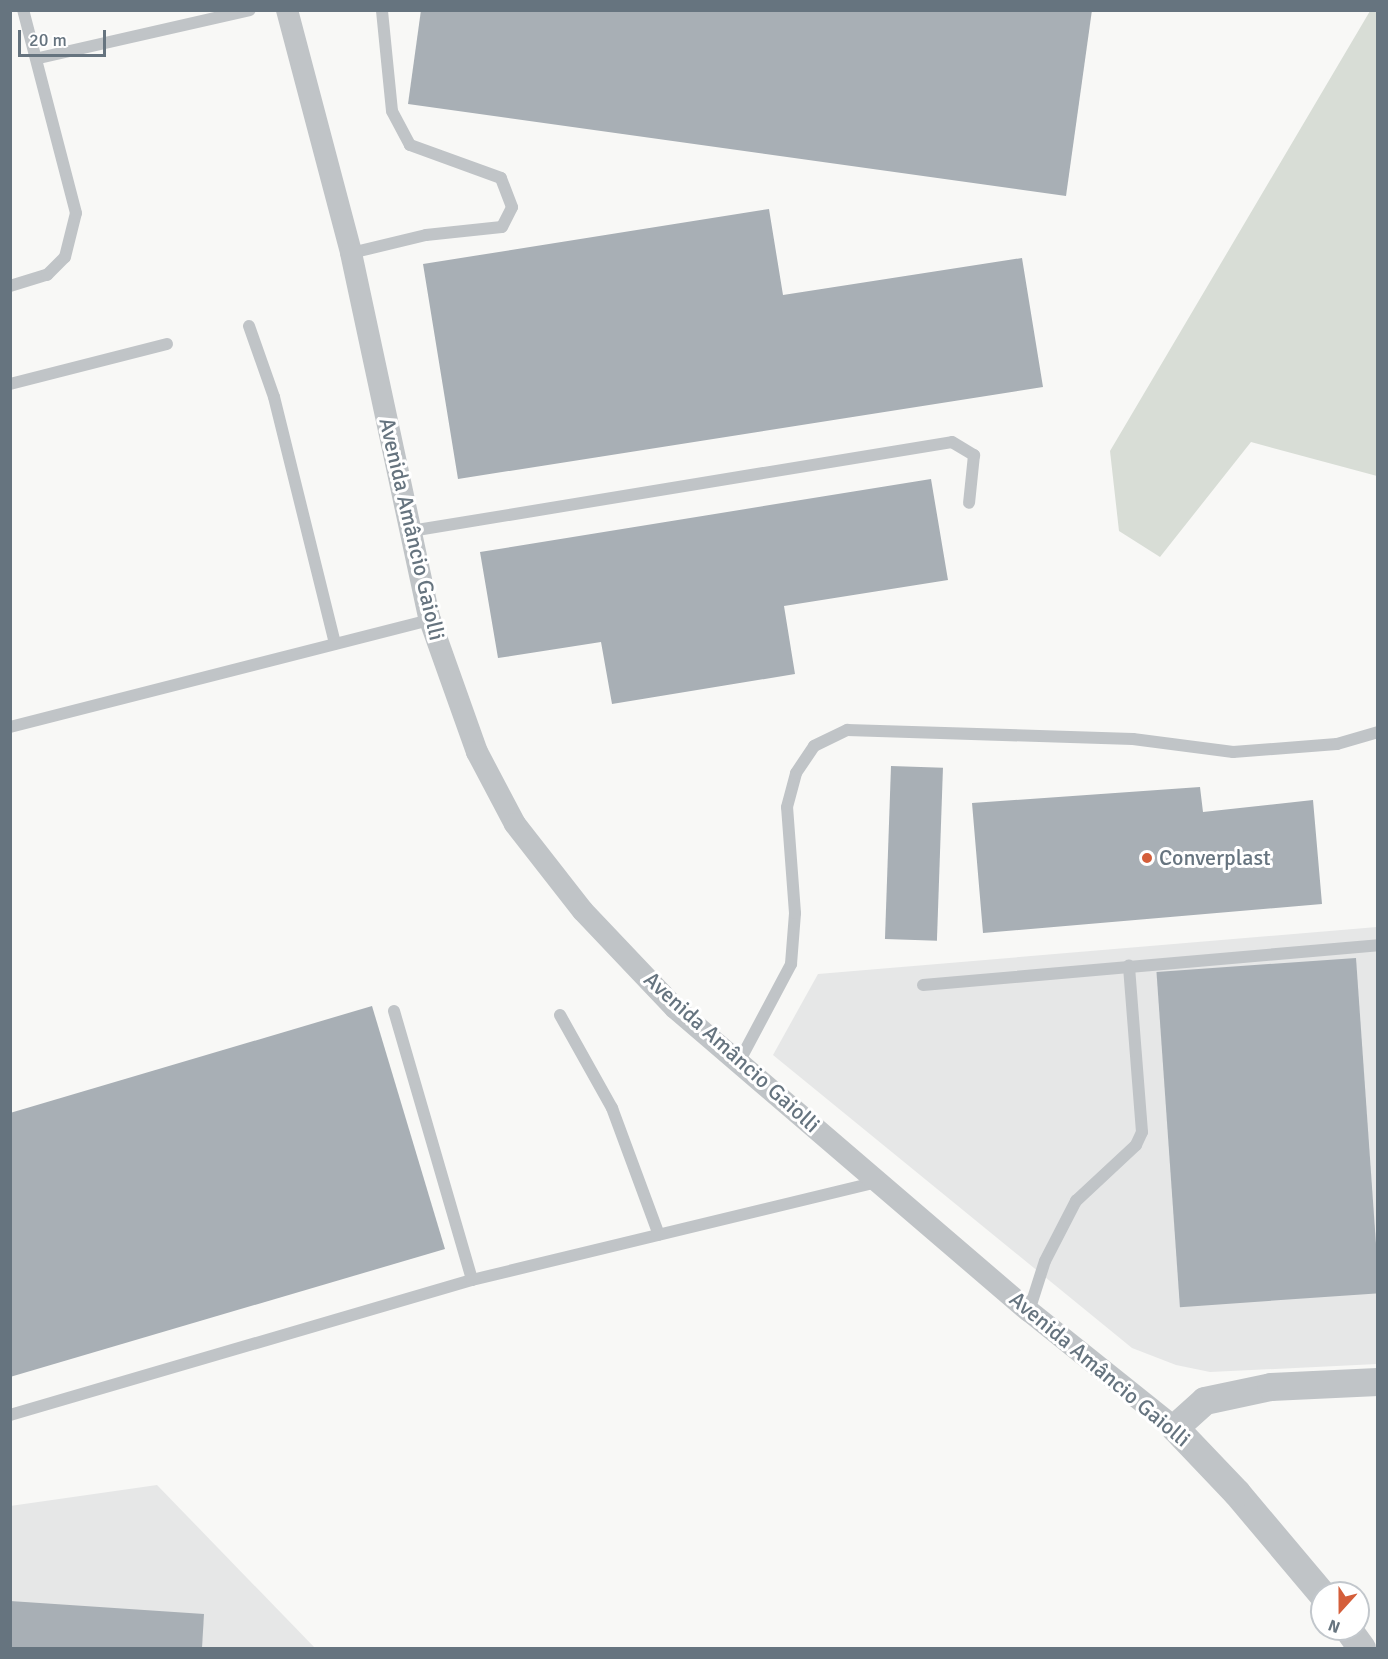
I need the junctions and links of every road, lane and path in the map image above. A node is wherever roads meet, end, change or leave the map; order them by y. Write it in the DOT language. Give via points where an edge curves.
graph roads {
  1 [pos="23,10"];
  2 [pos="250,10"];
  3 [pos="287,10"];
  4 [pos="382,10"];
  5 [pos="39,58"];
  6 [pos="351,253"];
  7 [pos="10,286"];
  8 [pos="249,326"];
  9 [pos="167,344"];
  10 [pos="10,384"];
  11 [pos="969,502"];
  12 [pos="411,531"];
  13 [pos="430,620"];
  14 [pos="335,644"];
  15 [pos="10,727"];
  16 [pos="1377,732"];
  17 [pos="1377,945"];
  18 [pos="1129,966"];
  19 [pos="922,985"];
  20 [pos="394,1011"];
  21 [pos="560,1016"];
  22 [pos="739,1062"];
  23 [pos="878,1182"];
  24 [pos="659,1235"];
  25 [pos="472,1280"];
  26 [pos="1029,1311"];
  27 [pos="1377,1382"];
  28 [pos="10,1415"];
  29 [pos="1175,1428"];
  30 [pos="1311,1581"];
  1 -- 5 [label="lane"];
  2 -- 5 [label="lane"];
  3 -- 6 [label="street, Avenida Amâncio Gaiolli"];
  4 -- 6 [label="lane" via="392,111 410,145 501,178 512,207 502,226 426,235"];
  5 -- 7 [label="lane" via="76,213 65,257 46,275"];
  6 -- 12 [label="street, Avenida Amâncio Gaiolli"];
  8 -- 14 [label="lane" via="274,397"];
  9 -- 10 [label="lane"];
  11 -- 12 [label="lane" via="974,455 952,442"];
  12 -- 13 [label="street, Avenida Amâncio Gaiolli"];
  13 -- 14 [label="lane"];
  13 -- 22 [label="street, Avenida Amâncio Gaiolli" via="477,752 515,824 591,919 675,1008"];
  14 -- 15 [label="lane"];
  16 -- 22 [label="lane" via="1337,744 1233,752 1133,739 847,730 814,746 796,773 787,807 795,913 791,964 775,1001"];
  17 -- 18 [label="lane"];
  18 -- 19 [label="lane"];
  18 -- 26 [label="lane" via="1142,1132 1136,1144 1076,1201 1045,1261"];
  20 -- 25 [label="lane"];
  21 -- 24 [label="lane" via="612,1108"];
  22 -- 23 [label="street, Avenida Amâncio Gaiolli"];
  23 -- 24 [label="lane"];
  23 -- 26 [label="street, Avenida Amâncio Gaiolli"];
  24 -- 25 [label="lane"];
  25 -- 28 [label="lane"];
  26 -- 29 [label="street, Avenida Amâncio Gaiolli"];
  27 -- 29 [label="street" via="1271,1387 1205,1401"];
  29 -- 30 [label="street, Avenida Amâncio Gaiolli" via="1237,1493"];
}
